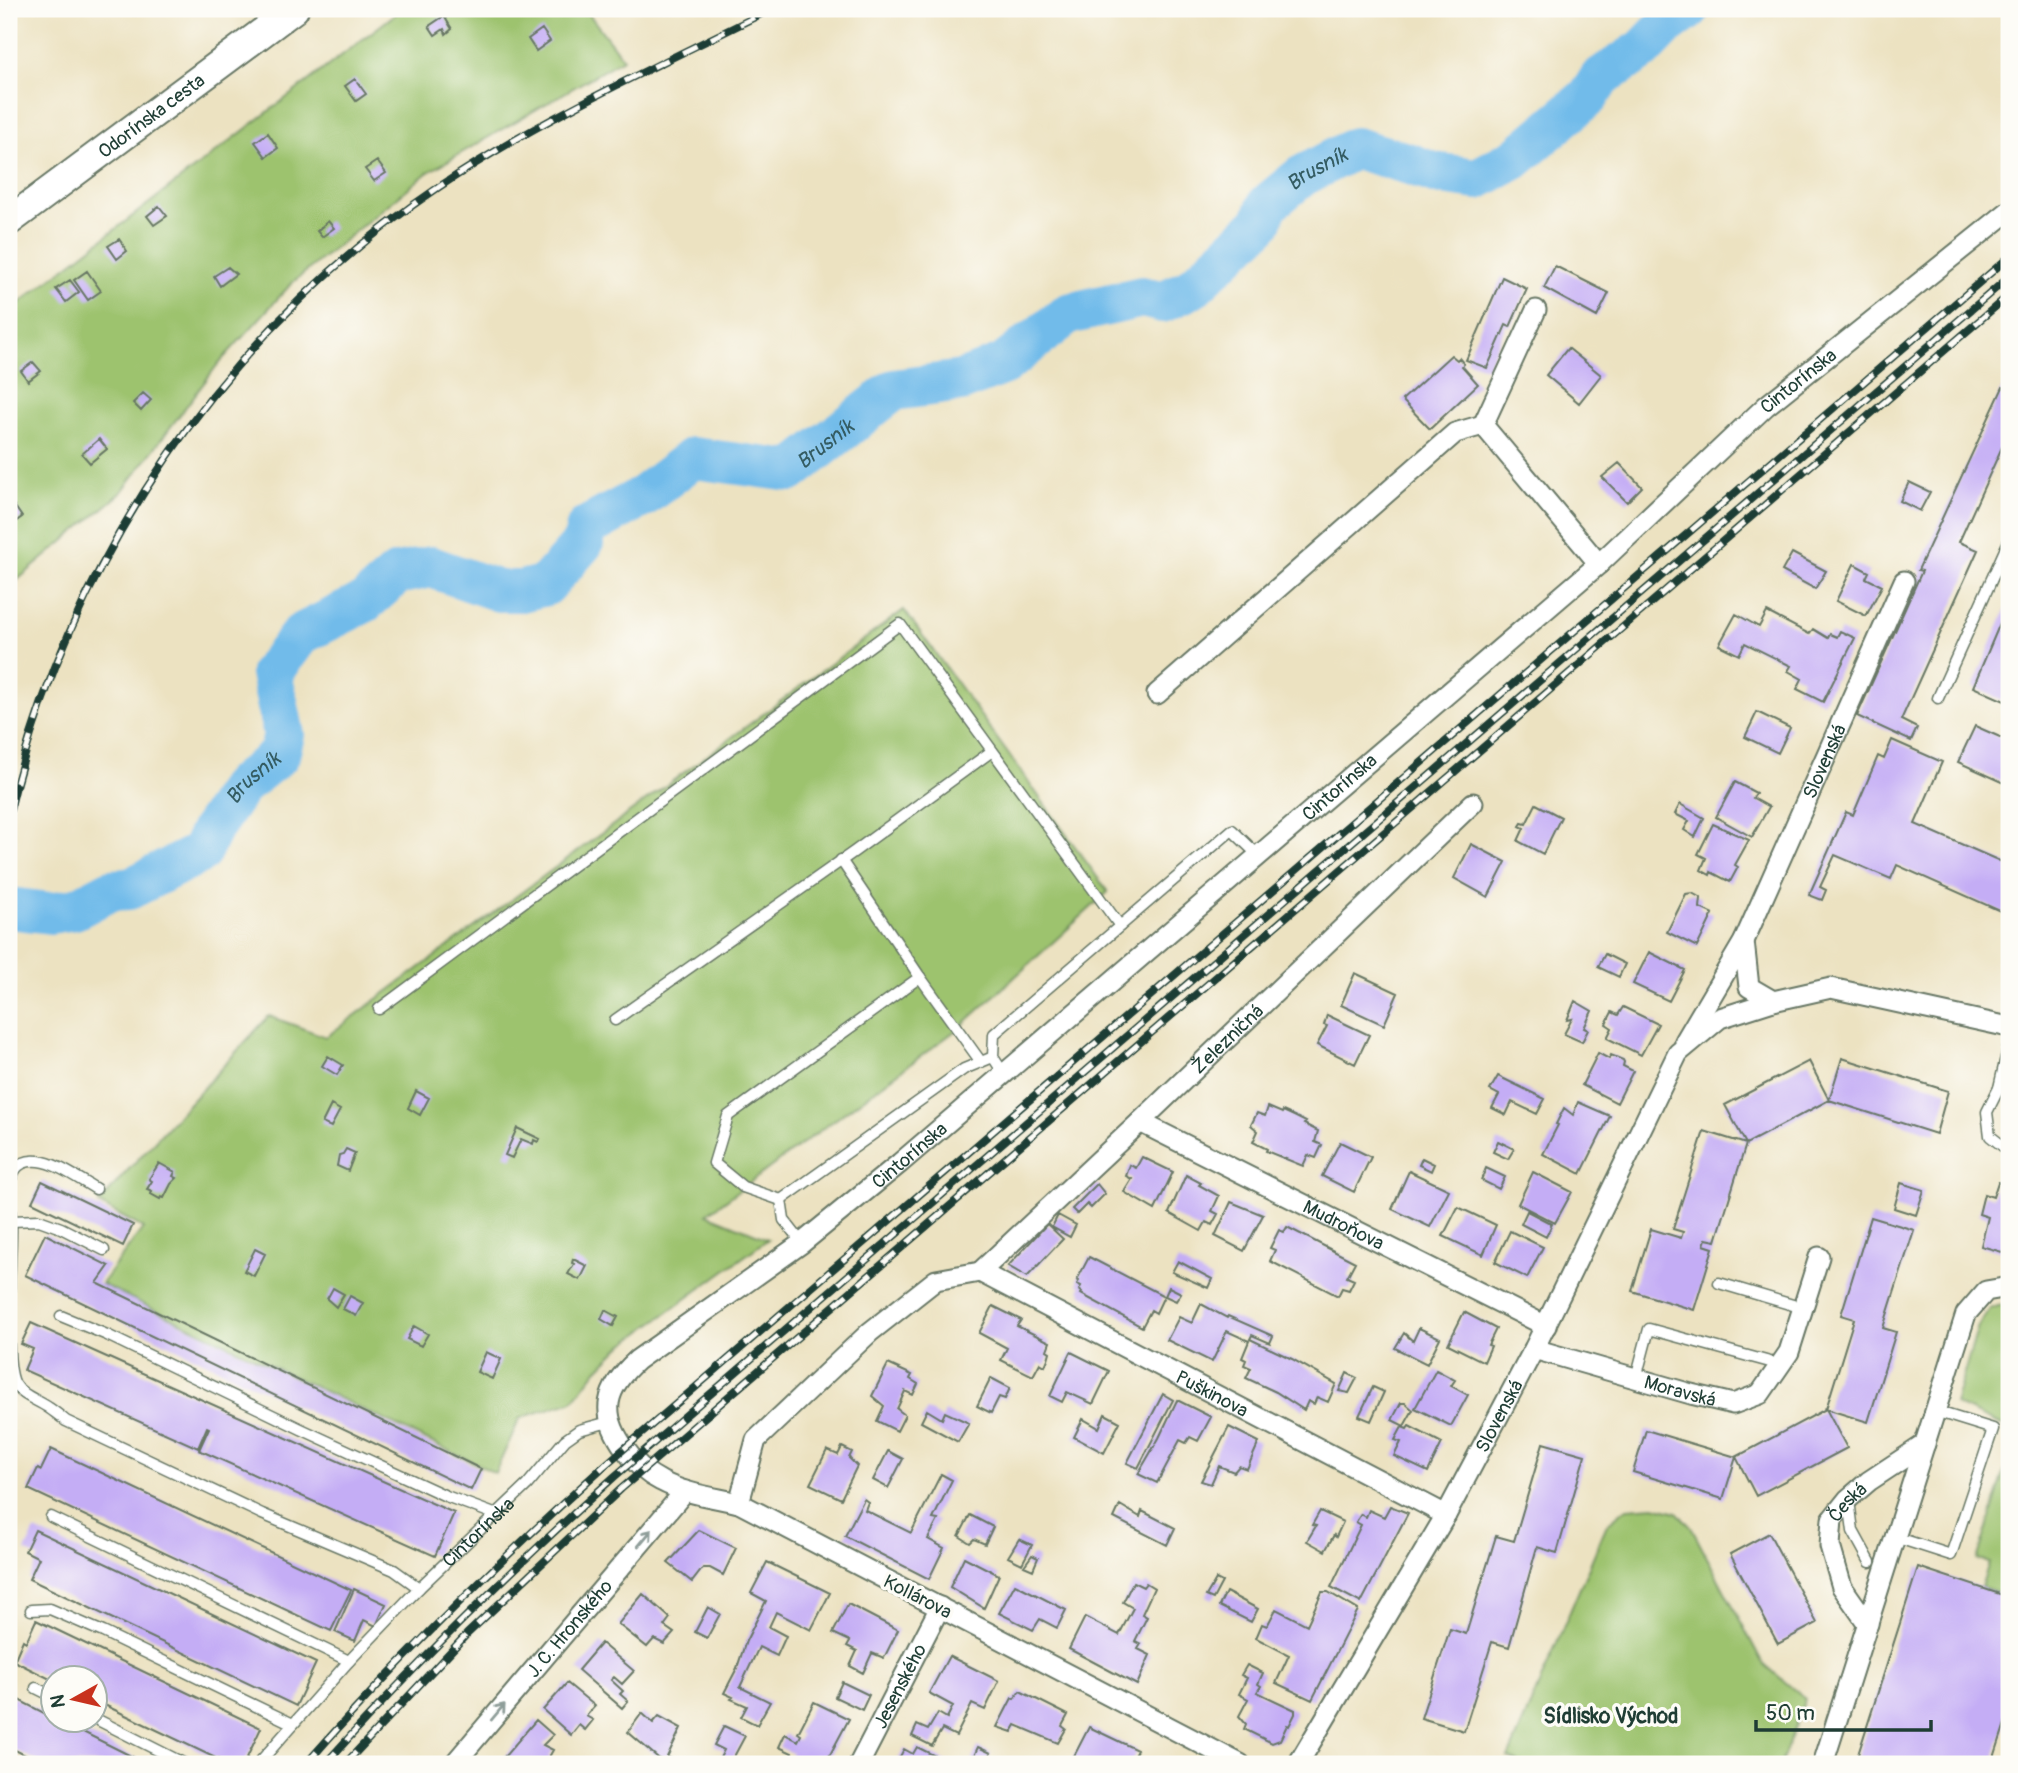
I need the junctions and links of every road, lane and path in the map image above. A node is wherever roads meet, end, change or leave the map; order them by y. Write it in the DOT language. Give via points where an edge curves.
graph roads {
  1 [pos="294,9"];
  2 [pos="2009,211"];
  3 [pos="9,221"];
  4 [pos="1536,310"];
  5 [pos="1483,425"];
  6 [pos="2009,541"];
  7 [pos="1599,564"];
  8 [pos="1904,581"];
  9 [pos="1157,694"];
  10 [pos="1938,698"];
  11 [pos="992,751"];
  12 [pos="1473,803"];
  13 [pos="1259,856"];
  14 [pos="841,860"];
  15 [pos="1120,926"];
  16 [pos="1744,941"];
  17 [pos="920,977"];
  18 [pos="1773,1001"];
  19 [pos="379,1009"];
  20 [pos="615,1020"];
  21 [pos="2009,1027"];
  22 [pos="2009,1044"];
  23 [pos="1678,1053"];
  24 [pos="993,1057"];
  25 [pos="981,1062"];
  26 [pos="1004,1074"];
  27 [pos="2004,1089"];
  28 [pos="1140,1122"];
  29 [pos="2009,1151"];
  30 [pos="96,1189"];
  31 [pos="781,1200"];
  32 [pos="11,1221"];
  33 [pos="802,1243"];
  34 [pos="104,1250"];
  35 [pos="1819,1257"];
  36 [pos="980,1272"];
  37 [pos="1719,1283"];
  38 [pos="2009,1287"];
  39 [pos="1803,1308"];
  40 [pos="61,1316"];
  41 [pos="1546,1326"];
  42 [pos="1534,1349"];
  43 [pos="1780,1365"];
  44 [pos="1636,1378"];
  45 [pos="1935,1412"];
  46 [pos="609,1422"];
  47 [pos="1925,1444"];
  48 [pos="685,1491"];
  49 [pos="1849,1499"];
  50 [pos="739,1503"];
  51 [pos="496,1515"];
  52 [pos="1446,1515"];
  53 [pos="51,1517"];
  54 [pos="1895,1537"];
  55 [pos="1870,1562"];
  56 [pos="419,1588"];
  57 [pos="940,1607"];
  58 [pos="31,1610"];
  59 [pos="1868,1624"];
  60 [pos="349,1661"];
  61 [pos="293,1724"];
  62 [pos="108,1725"];
  63 [pos="185,1764"];
  64 [pos="258,1764"];
  65 [pos="454,1764"];
  66 [pos="859,1764"];
  67 [pos="1240,1764"];
  68 [pos="1298,1764"];
  69 [pos="1823,1764"];
  1 -- 3 [label="main road, Odorínska cesta"];
  2 -- 7 [label="street, Cintorínska" via="1766,405"];
  4 -- 5 [label="street"];
  5 -- 7 [label="street"];
  5 -- 9 [label="street" via="1455,433"];
  6 -- 10 [label="lane"];
  7 -- 13 [label="street, Cintorínska"];
  8 -- 16 [label="street, Slovenská"];
  11 -- 14 [label="lane"];
  11 -- 15 [label="lane"];
  11 -- 19 [label="lane" via="900,624"];
  12 -- 28 [label="street, Železničná"];
  13 -- 15 [label="lane" via="1232,830"];
  13 -- 26 [label="street, Cintorínska"];
  14 -- 17 [label="lane"];
  14 -- 20 [label="lane"];
  15 -- 24 [label="lane" via="995,1034"];
  16 -- 18 [label="street" via="1749,987"];
  16 -- 23 [label="street, Slovenská"];
  17 -- 25 [label="lane"];
  17 -- 31 [label="lane" via="728,1116 714,1163 743,1187"];
  18 -- 21 [label="street, Slovenská" via="1831,988"];
  18 -- 23 [label="street, Slovenská" via="1720,1018"];
  22 -- 27 [label="lane"];
  23 -- 41 [label="street, Slovenská"];
  24 -- 25 [label="lane"];
  24 -- 26 [label="lane"];
  25 -- 31 [label="lane" via="964,1069"];
  26 -- 33 [label="street, Cintorínska"];
  27 -- 29 [label="lane" via="1987,1112 1990,1136"];
  28 -- 36 [label="street, Železničná"];
  28 -- 41 [label="street, Mudroňova"];
  30 -- 32 [label="lane" via="45,1162 21,1164 10,1183"];
  31 -- 33 [label="lane" via="784,1220"];
  32 -- 34 [label="lane" via="39,1220"];
  32 -- 56 [label="lane" via="10,1368 14,1384 24,1394 66,1421 262,1514 394,1570"];
  33 -- 46 [label="street, Cintorínska" via="624,1372 611,1396"];
  35 -- 39 [label="street, Moravská"];
  36 -- 50 [label="street" via="936,1280 870,1332 756,1440"];
  36 -- 52 [label="street, Puškinova"];
  37 -- 39 [label="lane"];
  38 -- 45 [label="street" via="1986,1291 1966,1314"];
  39 -- 43 [label="street, Moravská"];
  40 -- 51 [label="lane"];
  41 -- 42 [label="street, Slovenská"];
  42 -- 44 [label="street, Moravská"];
  42 -- 52 [label="street, Slovenská"];
  43 -- 44 [label="street, Moravská" via="1760,1394 1733,1404"];
  43 -- 44 [label="lane" via="1649,1329"];
  45 -- 47 [label="street"];
  45 -- 54 [label="lane" via="1993,1429 1951,1555"];
  46 -- 48 [label="street, Kollárova" via="629,1455 644,1469"];
  46 -- 51 [label="lane, Cintorínska" via="579,1430 565,1440"];
  47 -- 49 [label="street, Česká"];
  47 -- 54 [label="street"];
  48 -- 50 [label="street, Kollárova"];
  65 -- 48 [label="street, J. C. Hronského, one-way"];
  49 -- 55 [label="lane" via="1853,1531"];
  49 -- 59 [label="street, Česká" via="1832,1519 1829,1546 1842,1587"];
  50 -- 57 [label="street, Kollárova"];
  51 -- 56 [label="lane, Cintorínska"];
  52 -- 68 [label="street, Slovenská"];
  53 -- 60 [label="lane"];
  54 -- 59 [label="street"];
  56 -- 60 [label="lane, Cintorínska"];
  57 -- 66 [label="street, Jesenského"];
  57 -- 67 [label="street, Kollárova"];
  58 -- 61 [label="lane" via="50,1609 92,1627"];
  59 -- 69 [label="street"];
  60 -- 61 [label="lane, Cintorínska"];
  61 -- 64 [label="lane, Cintorínska"];
  62 -- 63 [label="lane"];
}
